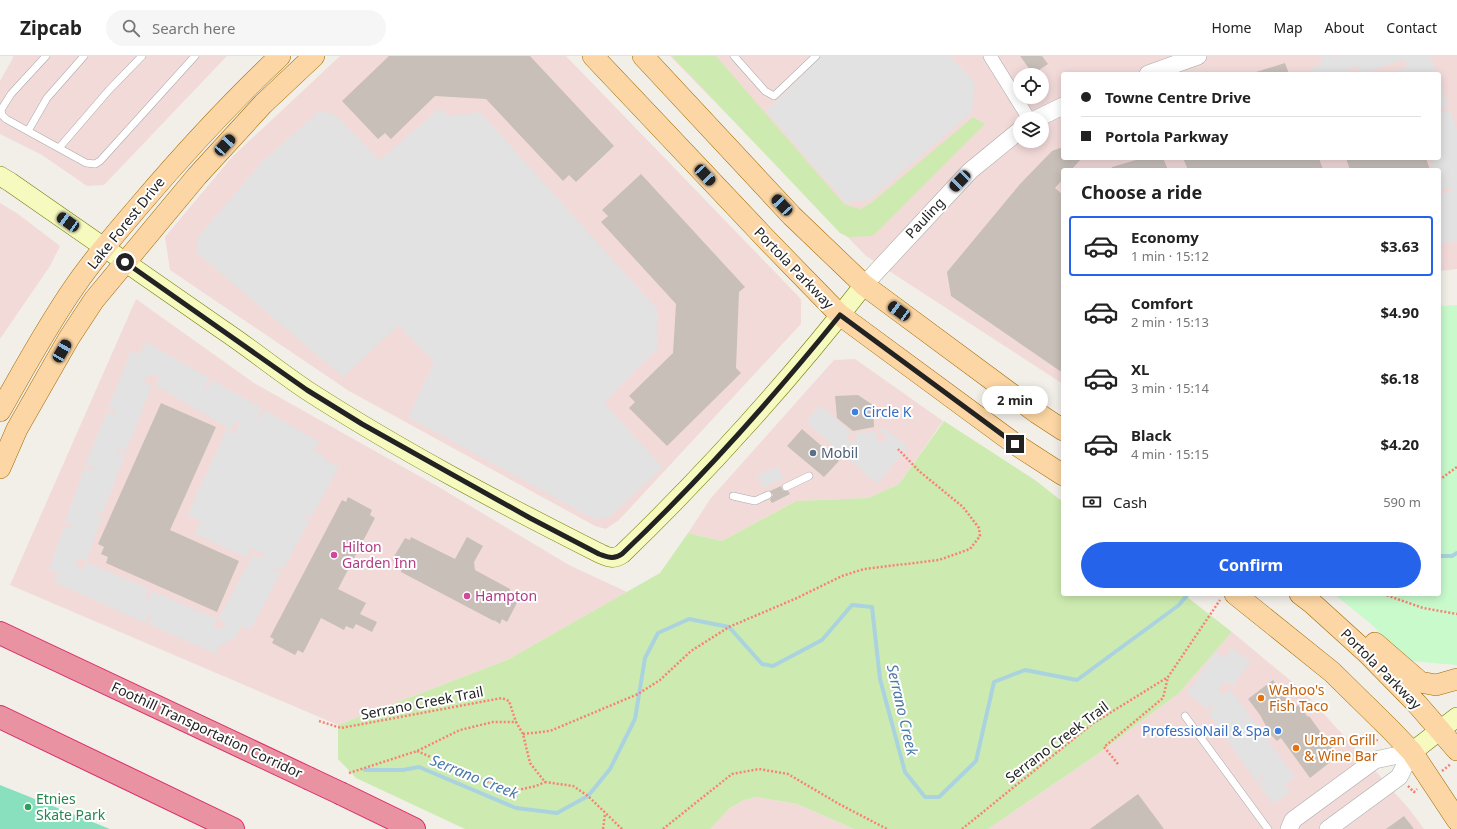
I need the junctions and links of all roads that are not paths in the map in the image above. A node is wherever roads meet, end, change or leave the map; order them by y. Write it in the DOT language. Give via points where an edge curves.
graph roads {
  1 [pos="46,56"];
  2 [pos="84,56"];
  3 [pos="142,56"];
  4 [pos="196,56"];
  5 [pos="280,56"];
  6 [pos="314,56"];
  7 [pos="593,56"];
  8 [pos="643,56"];
  9 [pos="734,56"];
  10 [pos="816,56"];
  11 [pos="990,56"];
  12 [pos="1198,56"];
  13 [pos="1154,72"];
  14 [pos="1061,107"];
  15 [pos="1025,112"];
  16 [pos="1049,113"];
  17 [pos="28,131"];
  18 [pos="1013,136"];
  19 [pos="59,148"];
  20 [pos="0,176"];
  21 [pos="104,248"];
  22 [pos="125,262"];
  23 [pos="864,285"];
  24 [pos="840,315"];
  25 [pos="0,411"];
  26 [pos="1061,429"];
  27 [pos="0,468"];
  28 [pos="1061,474"];
  29 [pos="809,476"];
  30 [pos="786,487"];
  31 [pos="768,495"];
  32 [pos="733,496"];
  33 [pos="1237,596"];
  34 [pos="1307,599"];
  35 [pos="0,633"];
  36 [pos="1457,680"];
  37 [pos="1185,716"];
  38 [pos="0,717"];
  39 [pos="1457,717"];
  40 [pos="1439,731"];
  41 [pos="1457,750"];
  42 [pos="1412,752"];
  43 [pos="1457,820"];
  44 [pos="224,825"];
  45 [pos="414,829"];
  46 [pos="1268,829"];
  47 [pos="1289,829"];
  48 [pos="1328,829"];
  1 -- 17 [label="lane" via="11,94 1,110 6,119"];
  2 -- 17 [label="lane" via="47,98"];
  3 -- 19 [label="lane"];
  4 -- 19 [label="lane" via="100,161 95,164 86,163"];
  5 -- 21 [label="main road, Lake Forest Drive" via="185,152"];
  6 -- 22 [label="main road, Lake Forest Drive" via="263,104 197,176"];
  7 -- 24 [label="main road, Portola Parkway"];
  8 -- 23 [label="main road" via="792,216"];
  9 -- 10 [label="lane" via="765,91 774,96"];
  11 -- 15 [label="street"];
  12 -- 13 [label="street"];
  14 -- 16 [label="street"];
  17 -- 19 [label="lane"];
  18 -- 23 [label="street, Pauling" via="970,171"];
  20 -- 21 [label="main road, Pauling"];
  21 -- 22 [label="main road, Pauling"];
  21 -- 25 [label="main road, Lake Forest Drive" via="49,326"];
  22 -- 24 [label="main road, Pauling" via="307,390 362,424 530,518 610,558 622,554 674,504 785,382"];
  22 -- 27 [label="main road, Lake Forest Drive" via="94,300 69,338 17,429"];
  23 -- 24 [label="main road, Pauling"];
  23 -- 26 [label="main road"];
  24 -- 28 [label="main road, Portola Parkway" via="1009,439"];
  29 -- 30 [label="lane"];
  31 -- 32 [label="lane" via="755,501"];
  33 -- 42 [label="main road" via="1332,672"];
  34 -- 36 [label="main road" via="1335,608 1420,682 1436,685"];
  34 -- 40 [label="main road, Portola Parkway" via="1367,653 1417,704"];
  35 -- 45 [label="highway, Foothill Transportation Corridor, bridge"];
  37 -- 46 [label="lane"];
  38 -- 44 [label="highway"];
  39 -- 40 [label="main road"];
  40 -- 41 [label="main road, Portola Parkway"];
  40 -- 42 [label="main road"];
  42 -- 43 [label="main road"];
  42 -- 47 [label="street" via="1375,760 1293,820"];
  42 -- 48 [label="street" via="1399,777"];
}
